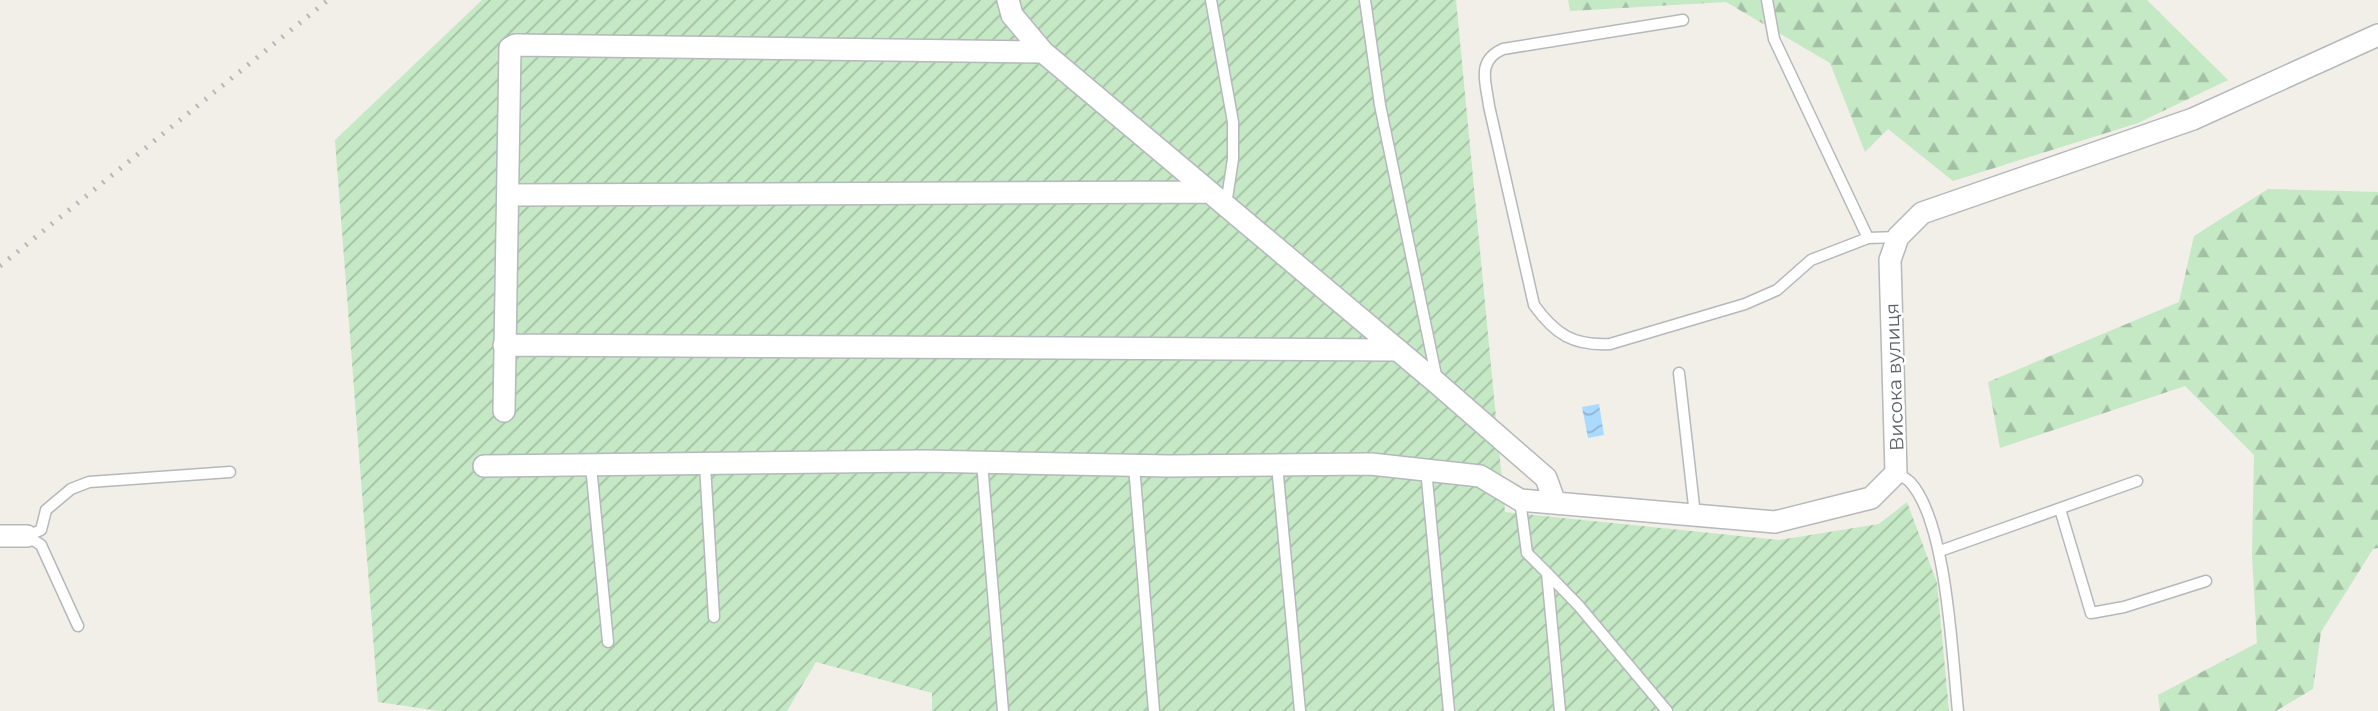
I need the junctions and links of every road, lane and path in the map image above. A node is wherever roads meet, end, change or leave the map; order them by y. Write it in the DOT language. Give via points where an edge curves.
graph roads {
  1 [pos="1008,0"];
  2 [pos="1211,0"];
  3 [pos="1365,0"];
  4 [pos="1768,0"];
  5 [pos="1683,20"];
  6 [pos="2378,35"];
  7 [pos="1044,52"];
  8 [pos="1208,191"];
  9 [pos="508,195"];
  10 [pos="1226,205"];
  11 [pos="1898,237"];
  12 [pos="1868,238"];
  13 [pos="504,345"];
  14 [pos="1398,350"];
  15 [pos="1679,373"];
  16 [pos="1437,383"];
  17 [pos="504,411"];
  18 [pos="982,463"];
  19 [pos="705,465"];
  20 [pos="1277,465"];
  21 [pos="591,466"];
  22 [pos="1134,466"];
  23 [pos="484,467"];
  24 [pos="1426,469"];
  25 [pos="230,472"];
  26 [pos="1896,473"];
  27 [pos="2137,481"];
  28 [pos="1520,500"];
  29 [pos="1555,503"];
  30 [pos="2060,509"];
  31 [pos="1695,515"];
  32 [pos="0,536"];
  33 [pos="27,536"];
  34 [pos="1940,551"];
  35 [pos="1547,573"];
  36 [pos="2206,581"];
  37 [pos="714,617"];
  38 [pos="78,625"];
  39 [pos="608,642"];
  40 [pos="1003,711"];
  41 [pos="1154,711"];
  42 [pos="1300,711"];
  43 [pos="1449,711"];
  44 [pos="1560,711"];
  45 [pos="1667,711"];
  46 [pos="1958,711"];
  1 -- 7 [label="street" via="1012,15"];
  2 -- 10 [label="lane" via="1233,122"];
  3 -- 16 [label="lane" via="1380,105"];
  4 -- 12 [label="lane" via="1774,39"];
  5 -- 12 [label="lane" via="1503,49 1486,63 1489,106 1534,305 1546,322 1588,345 1610,344 1745,304 1777,290 1811,260"];
  6 -- 11 [label="street" via="2193,119 1922,213"];
  7 -- 8 [label="street"];
  7 -- 9 [label="street" via="515,45 510,48"];
  8 -- 9 [label="street"];
  8 -- 10 [label="street"];
  9 -- 13 [label="street"];
  10 -- 14 [label="street"];
  11 -- 12 [label="lane"];
  11 -- 26 [label="street, Висока вулиця" via="1890,260"];
  13 -- 14 [label="street"];
  13 -- 17 [label="street"];
  14 -- 16 [label="street"];
  15 -- 31 [label="lane"];
  16 -- 29 [label="street" via="1546,478"];
  18 -- 19 [label="street"];
  18 -- 22 [label="street"];
  18 -- 40 [label="lane"];
  19 -- 21 [label="street"];
  19 -- 37 [label="lane"];
  20 -- 22 [label="street"];
  20 -- 24 [label="street" via="1371,464"];
  20 -- 42 [label="lane"];
  21 -- 23 [label="street"];
  21 -- 39 [label="lane"];
  22 -- 41 [label="lane"];
  24 -- 28 [label="street" via="1480,475"];
  24 -- 43 [label="lane"];
  25 -- 33 [label="lane" via="89,482 71,489 46,510 41,530"];
  26 -- 31 [label="street, Висока вулиця" via="1871,498 1775,522"];
  26 -- 34 [label="lane" via="1908,480 1920,497"];
  27 -- 30 [label="lane"];
  28 -- 29 [label="street, Висока вулиця"];
  28 -- 35 [label="lane" via="1527,553"];
  29 -- 31 [label="street, Висока вулиця"];
  30 -- 34 [label="lane"];
  30 -- 36 [label="lane" via="2091,613"];
  32 -- 33 [label="street"];
  33 -- 38 [label="lane" via="41,545"];
  34 -- 46 [label="lane"];
  35 -- 44 [label="lane"];
  35 -- 45 [label="lane"];
}
